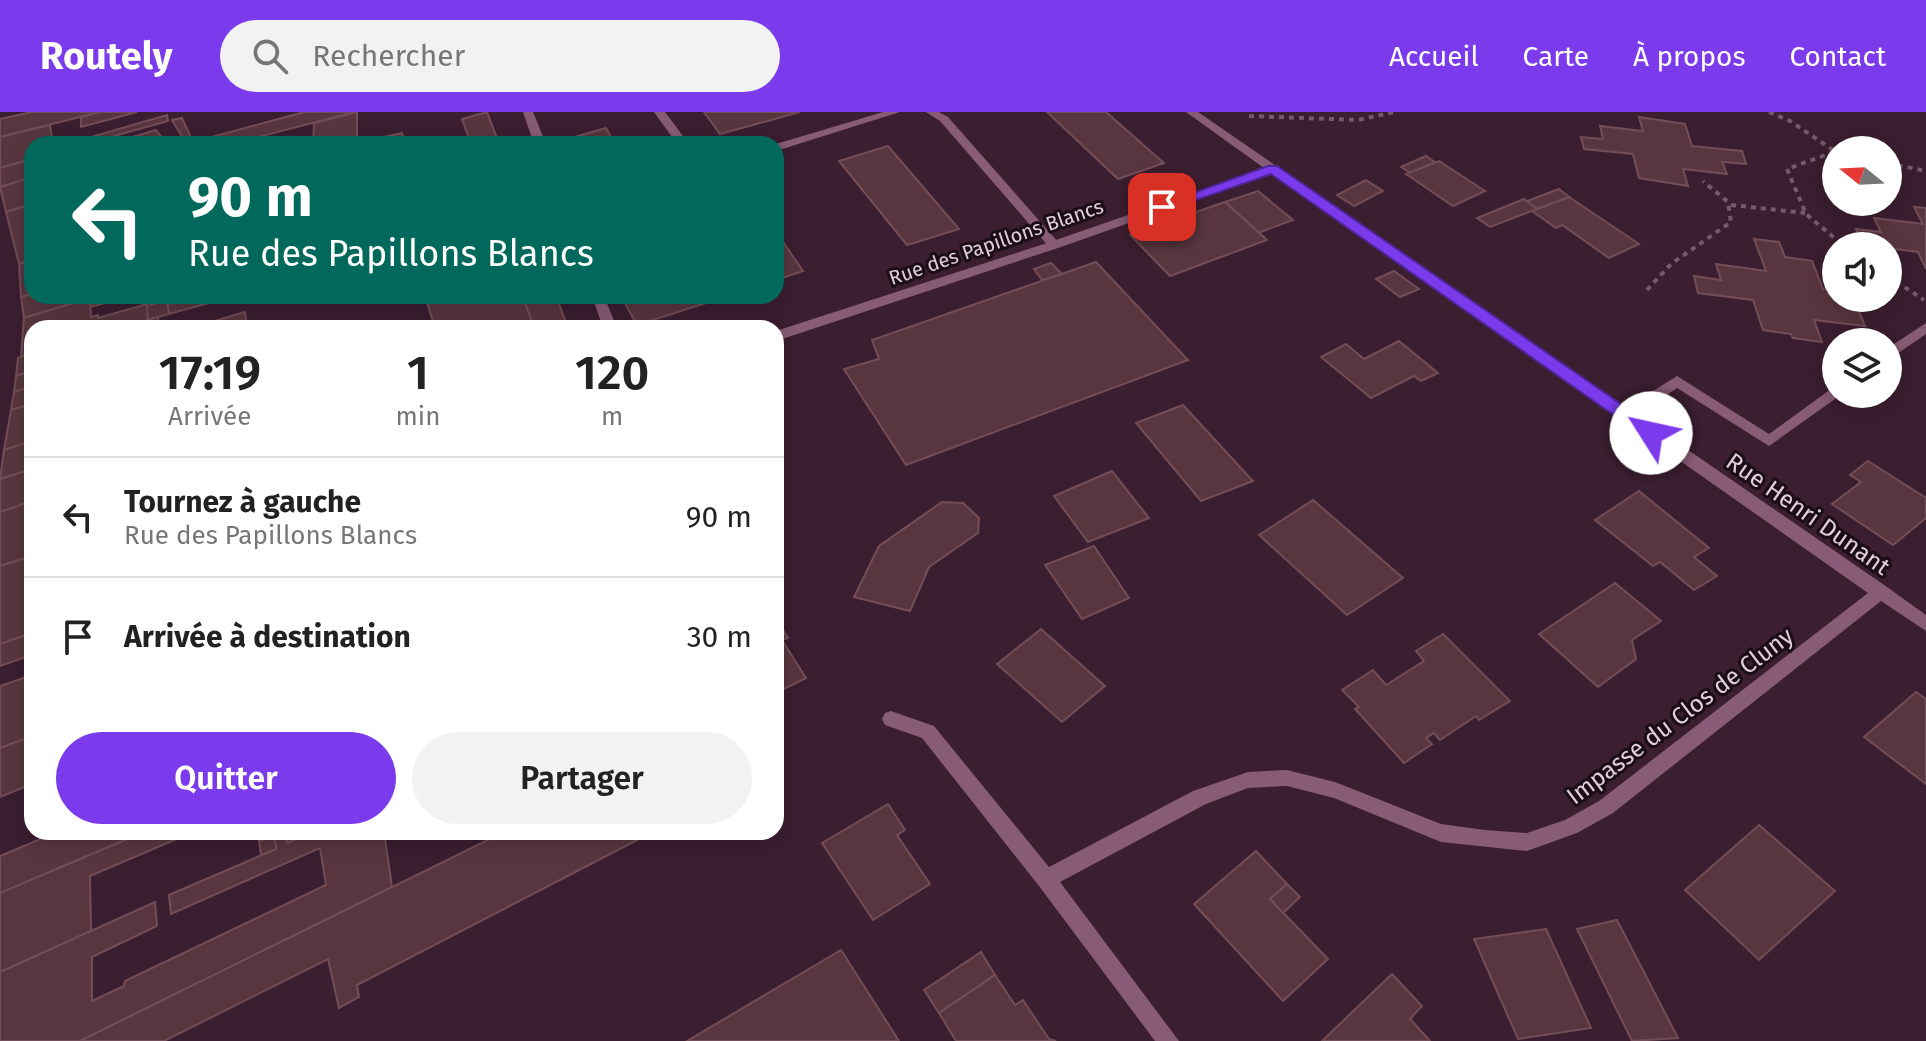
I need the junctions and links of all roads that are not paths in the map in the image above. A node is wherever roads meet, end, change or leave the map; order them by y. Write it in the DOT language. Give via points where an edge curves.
graph roads {
  1 [pos="528,112"];
  2 [pos="659,112"];
  3 [pos="895,112"];
  4 [pos="931,112"];
  5 [pos="1191,112"];
  6 [pos="537,136"];
  7 [pos="677,136"];
  8 [pos="784,146"];
  9 [pos="1273,169"];
  10 [pos="1054,245"];
  11 [pos="1926,327"];
  12 [pos="784,333"];
  13 [pos="1902,345"];
  14 [pos="1822,403"];
  15 [pos="1626,415"];
  16 [pos="1881,592"];
  17 [pos="1926,624"];
  18 [pos="891,719"];
  19 [pos="1046,879"];
  20 [pos="1168,1041"];
  1 -- 6 [label="street"];
  2 -- 7 [label="street"];
  3 -- 8 [label="street"];
  4 -- 10 [label="street" via="944,119"];
  5 -- 9 [label="street, Rue Henri Dunant"];
  9 -- 10 [label="street, Rue des Papillons Blancs"];
  9 -- 15 [label="street, Rue Henri Dunant"];
  10 -- 12 [label="street, Rue des Papillons Blancs"];
  11 -- 13 [label="street"];
  14 -- 15 [label="street" via="1769,441 1677,381"];
  15 -- 16 [label="street, Rue Henri Dunant"];
  16 -- 17 [label="street, Rue Henri Dunant"];
  16 -- 19 [label="street, Impasse du Clos de Cluny" via="1606,807 1527,842 1441,833 1335,790 1287,778 1248,780 1200,797"];
  18 -- 19 [label="street" via="928,732"];
  19 -- 20 [label="street"];
}
